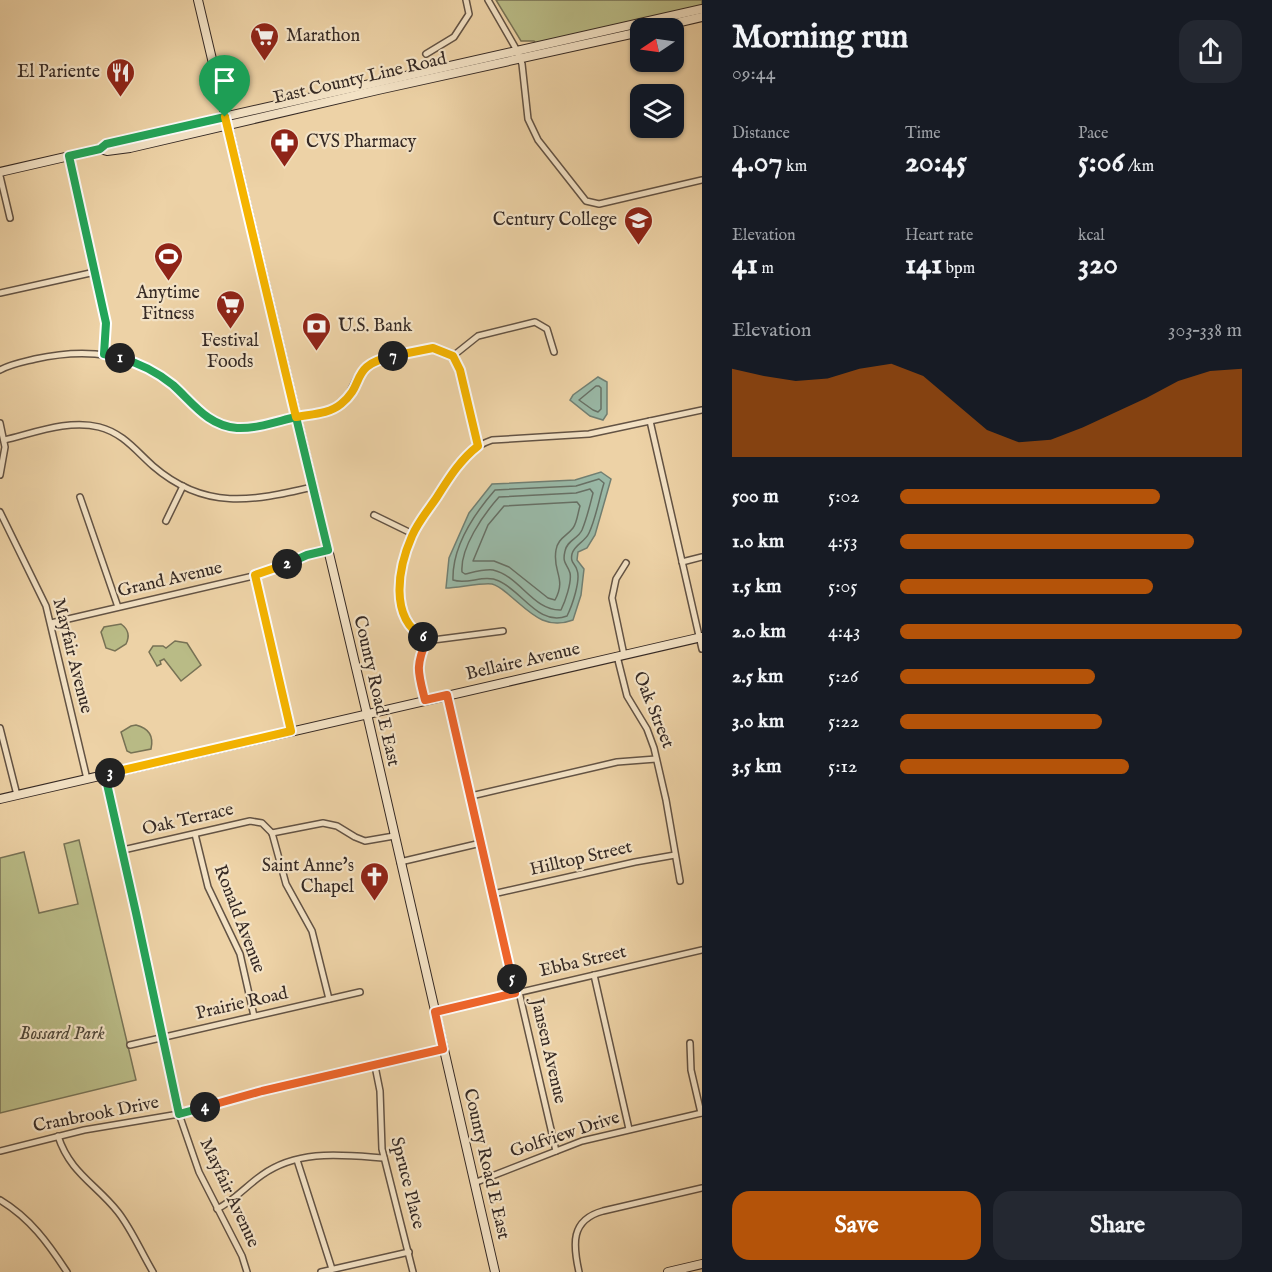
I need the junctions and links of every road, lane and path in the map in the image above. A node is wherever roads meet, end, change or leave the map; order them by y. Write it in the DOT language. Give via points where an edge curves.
graph roads {
  1 [pos="198,0"];
  2 [pos="465,0"];
  3 [pos="488,0"];
  4 [pos="702,9"];
  5 [pos="702,18"];
  6 [pos="684,22"];
  7 [pos="630,34"];
  8 [pos="426,54"];
  9 [pos="519,55"];
  10 [pos="226,121"];
  11 [pos="69,156"];
  12 [pos="0,174"];
  13 [pos="702,180"];
  14 [pos="10,218"];
  15 [pos="95,272"];
  16 [pos="0,293"];
  17 [pos="554,352"];
  18 [pos="104,354"];
  19 [pos="453,356"];
  20 [pos="0,370"];
  21 [pos="702,410"];
  22 [pos="296,417"];
  23 [pos="650,421"];
  24 [pos="0,423"];
  25 [pos="4,440"];
  26 [pos="478,446"];
  27 [pos="0,475"];
  28 [pos="183,486"];
  29 [pos="313,487"];
  30 [pos="80,497"];
  31 [pos="0,512"];
  32 [pos="374,515"];
  33 [pos="166,521"];
  34 [pos="413,534"];
  35 [pos="328,550"];
  36 [pos="702,557"];
  37 [pos="682,562"];
  38 [pos="626,563"];
  39 [pos="255,575"];
  40 [pos="118,607"];
  41 [pos="51,623"];
  42 [pos="503,631"];
  43 [pos="701,637"];
  44 [pos="427,639"];
  45 [pos="702,649"];
  46 [pos="621,655"];
  47 [pos="447,695"];
  48 [pos="425,700"];
  49 [pos="367,714"];
  50 [pos="0,728"];
  51 [pos="291,731"];
  52 [pos="656,759"];
  53 [pos="105,775"];
  54 [pos="87,779"];
  55 [pos="17,795"];
  56 [pos="471,796"];
  57 [pos="0,799"];
  58 [pos="272,833"];
  59 [pos="195,834"];
  60 [pos="394,836"];
  61 [pos="481,843"];
  62 [pos="123,850"];
  63 [pos="675,855"];
  64 [pos="400,862"];
  65 [pos="680,881"];
  66 [pos="493,894"];
  67 [pos="702,950"];
  68 [pos="594,975"];
  69 [pos="360,992"];
  70 [pos="517,993"];
  71 [pos="328,999"];
  72 [pos="435,1012"];
  73 [pos="254,1016"];
  74 [pos="164,1037"];
  75 [pos="690,1043"];
  76 [pos="130,1045"];
  77 [pos="443,1049"];
  78 [pos="375,1066"];
  79 [pos="701,1113"];
  80 [pos="179,1114"];
  81 [pos="629,1129"];
  82 [pos="58,1136"];
  83 [pos="0,1151"];
  84 [pos="556,1151"];
  85 [pos="384,1158"];
  86 [pos="297,1160"];
  87 [pos="474,1183"];
  88 [pos="702,1188"];
  89 [pos="0,1200"];
  90 [pos="218,1209"];
  91 [pos="408,1252"];
  92 [pos="702,1264"];
  93 [pos="332,1269"];
  94 [pos="67,1272"];
  95 [pos="153,1272"];
  96 [pos="247,1272"];
  97 [pos="321,1272"];
  98 [pos="413,1272"];
  99 [pos="495,1272"];
  100 [pos="579,1272"];
  101 [pos="668,1272"];
  1 -- 10 [label="main road, County Road E East"];
  2 -- 8 [label="street" via="469,14 454,37"];
  3 -- 9 [label="street"];
  4 -- 9 [label="main road"];
  5 -- 6 [label="main road"];
  7 -- 9 [label="main road"];
  9 -- 10 [label="main road, East County Line Road"];
  9 -- 13 [label="street" via="528,119 538,141 586,201 598,204"];
  10 -- 11 [label="main road, East County Line Road" via="106,144"];
  10 -- 22 [label="main road, County Road E East"];
  11 -- 12 [label="main road, East County Line Road"];
  11 -- 15 [label="street"];
  12 -- 14 [label="street"];
  15 -- 16 [label="street"];
  15 -- 18 [label="street" via="106,323"];
  17 -- 19 [label="street" via="547,329 540,323 531,323 478,336"];
  18 -- 20 [label="street" via="63,353"];
  18 -- 22 [label="street" via="153,371 206,417 222,425 247,428"];
  19 -- 22 [label="street" via="426,349 375,361 360,374 341,404 327,412"];
  19 -- 26 [label="street"];
  21 -- 23 [label="street"];
  22 -- 29 [label="main road, County Road E East"];
  23 -- 26 [label="street" via="590,434 501,438"];
  23 -- 37 [label="street"];
  24 -- 25 [label="street"];
  25 -- 27 [label="street"];
  25 -- 28 [label="street" via="72,425 101,427 126,440 160,472"];
  26 -- 34 [label="street" via="455,468"];
  28 -- 29 [label="street" via="219,498 245,500"];
  28 -- 33 [label="street"];
  29 -- 35 [label="main road, County Road E East"];
  30 -- 40 [label="street"];
  31 -- 41 [label="street, Mayfair Avenue" via="41,594"];
  32 -- 34 [label="street"];
  34 -- 44 [label="street" via="402,575 400,607 410,627"];
  35 -- 39 [label="street, Grand Avenue"];
  35 -- 49 [label="main road, County Road E East"];
  36 -- 37 [label="street"];
  37 -- 43 [label="street"];
  38 -- 46 [label="street, Oak Street" via="616,579 612,598"];
  39 -- 40 [label="street, Grand Avenue"];
  39 -- 51 [label="street"];
  40 -- 41 [label="street, Grand Avenue"];
  41 -- 54 [label="street, Mayfair Avenue"];
  42 -- 44 [label="street" via="439,641"];
  43 -- 45 [label="street"];
  43 -- 46 [label="main road, Bellaire Avenue"];
  44 -- 48 [label="street" via="418,660"];
  46 -- 47 [label="main road, Bellaire Avenue"];
  46 -- 52 [label="street, Oak Street" via="627,696 647,729"];
  47 -- 48 [label="main road, Bellaire Avenue"];
  47 -- 56 [label="street, Jansen Avenue"];
  48 -- 49 [label="main road, Bellaire Avenue"];
  49 -- 51 [label="main road, Bellaire Avenue"];
  49 -- 60 [label="main road, County Road E East"];
  50 -- 55 [label="street"];
  51 -- 53 [label="main road, Bellaire Avenue"];
  52 -- 56 [label="street" via="617,762"];
  52 -- 63 [label="street, Oak Street"];
  53 -- 54 [label="main road, Bellaire Avenue"];
  53 -- 62 [label="street, Mayfair Avenue"];
  54 -- 55 [label="main road, Bellaire Avenue"];
  55 -- 57 [label="main road, Bellaire Avenue"];
  56 -- 61 [label="street, Jansen Avenue"];
  58 -- 59 [label="street, Oak Terrace" via="262,823 250,820"];
  58 -- 60 [label="street" via="323,823 365,841"];
  58 -- 71 [label="street" via="280,870 312,931"];
  59 -- 62 [label="street, Oak Terrace"];
  59 -- 73 [label="street, Ronald Avenue" via="208,887 242,960"];
  60 -- 64 [label="main road, County Road E East"];
  61 -- 64 [label="street"];
  61 -- 66 [label="street, Jansen Avenue"];
  62 -- 74 [label="street, Mayfair Avenue"];
  63 -- 65 [label="street, Oak Street"];
  63 -- 66 [label="street, Hilltop Street"];
  64 -- 72 [label="main road, County Road E East"];
  66 -- 70 [label="street, Jansen Avenue"];
  67 -- 68 [label="street, Ebba Street"];
  68 -- 70 [label="street, Ebba Street"];
  68 -- 81 [label="street"];
  69 -- 71 [label="street, Prairie Road"];
  70 -- 72 [label="street, Ebba Street"];
  70 -- 84 [label="street, Jansen Avenue"];
  71 -- 73 [label="street, Prairie Road"];
  72 -- 77 [label="main road, County Road E East"];
  73 -- 74 [label="street, Prairie Road"];
  74 -- 76 [label="street, Prairie Road"];
  74 -- 80 [label="street, Mayfair Avenue"];
  75 -- 79 [label="street" via="691,1070"];
  77 -- 78 [label="street, Cranbrook Drive"];
  77 -- 87 [label="main road, County Road E East"];
  78 -- 80 [label="street, Cranbrook Drive"];
  78 -- 85 [label="street, Spruce Place"];
  79 -- 81 [label="street, Golfview Drive"];
  80 -- 82 [label="street, Cranbrook Drive"];
  80 -- 90 [label="street, Mayfair Avenue" via="199,1172"];
  81 -- 84 [label="street, Golfview Drive"];
  82 -- 83 [label="street, Cranbrook Drive"];
  82 -- 95 [label="street" via="70,1163 124,1220"];
  84 -- 87 [label="street, Golfview Drive"];
  85 -- 86 [label="street" via="327,1154"];
  85 -- 91 [label="street, Spruce Place"];
  86 -- 90 [label="street" via="271,1170"];
  86 -- 93 [label="street"];
  87 -- 99 [label="main road, County Road E East"];
  88 -- 100 [label="street" via="591,1216 575,1237"];
  89 -- 94 [label="street" via="32,1224"];
  90 -- 96 [label="street, Mayfair Avenue"];
  91 -- 93 [label="street"];
  91 -- 98 [label="street, Spruce Place"];
  92 -- 101 [label="main road"];
  93 -- 97 [label="street"];
}
